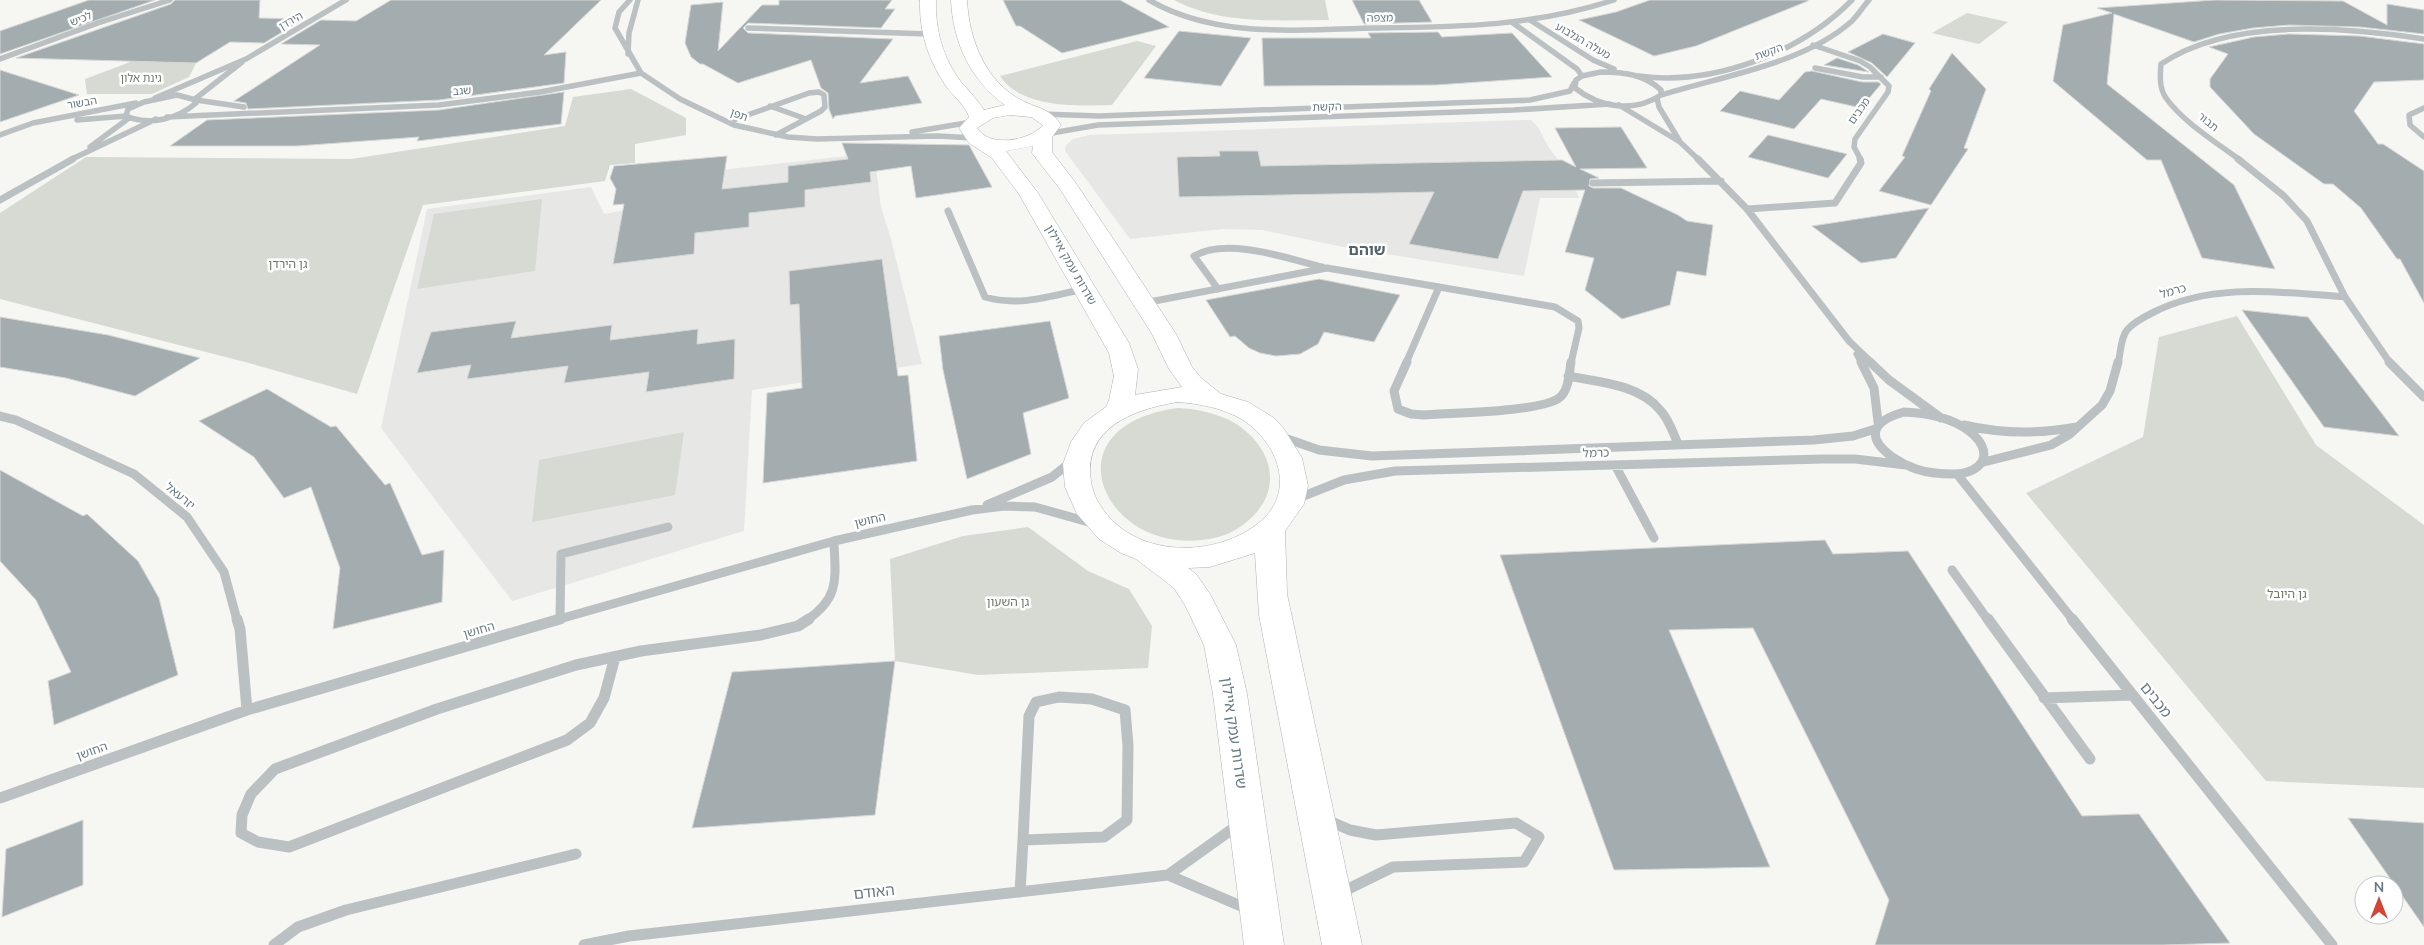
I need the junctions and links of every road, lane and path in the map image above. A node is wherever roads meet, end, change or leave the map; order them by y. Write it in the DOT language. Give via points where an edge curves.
graph roads {
  1 [pos="170,0"];
  2 [pos="346,0"];
  3 [pos="630,0"];
  4 [pos="638,0"];
  5 [pos="928,0"];
  6 [pos="958,0"];
  7 [pos="1149,0"];
  8 [pos="1614,0"];
  9 [pos="1852,0"];
  10 [pos="1869,0"];
  11 [pos="1530,20"];
  12 [pos="1513,23"];
  13 [pos="748,28"];
  14 [pos="930,34"];
  15 [pos="2424,39"];
  16 [pos="1813,45"];
  17 [pos="628,54"];
  18 [pos="246,58"];
  19 [pos="0,59"];
  20 [pos="1815,68"];
  21 [pos="640,73"];
  22 [pos="1629,73"];
  23 [pos="1582,76"];
  24 [pos="1639,76"];
  25 [pos="1881,77"];
  26 [pos="1574,84"];
  27 [pos="1659,97"];
  28 [pos="155,98"];
  29 [pos="195,99"];
  30 [pos="144,102"];
  31 [pos="1610,104"];
  32 [pos="1619,105"];
  33 [pos="770,106"];
  34 [pos="2424,108"];
  35 [pos="284,110"];
  36 [pos="1036,112"];
  37 [pos="127,117"];
  38 [pos="167,117"];
  39 [pos="156,119"];
  40 [pos="806,119"];
  41 [pos="728,122"];
  42 [pos="25,126"];
  43 [pos="975,129"];
  44 [pos="0,135"];
  45 [pos="776,135"];
  46 [pos="1044,136"];
  47 [pos="2424,137"];
  48 [pos="865,138"];
  49 [pos="1680,142"];
  50 [pos="80,155"];
  51 [pos="1721,181"];
  52 [pos="1592,183"];
  53 [pos="0,200"];
  54 [pos="1747,209"];
  55 [pos="948,210"];
  56 [pos="1327,268"];
  57 [pos="1438,287"];
  58 [pos="1085,289"];
  59 [pos="1218,289"];
  60 [pos="2345,297"];
  61 [pos="1144,303"];
  62 [pos="1849,341"];
  63 [pos="1568,376"];
  64 [pos="2424,397"];
  65 [pos="1211,398"];
  66 [pos="1118,410"];
  67 [pos="0,416"];
  68 [pos="1941,418"];
  69 [pos="1951,422"];
  70 [pos="1876,425"];
  71 [pos="2077,427"];
  72 [pos="1273,433"];
  73 [pos="1678,444"];
  74 [pos="1079,456"];
  75 [pos="1984,462"];
  76 [pos="1615,464"];
  77 [pos="1906,464"];
  78 [pos="1956,474"];
  79 [pos="1291,502"];
  80 [pos="972,510"];
  81 [pos="1099,525"];
  82 [pos="668,527"];
  83 [pos="1271,530"];
  84 [pos="1654,538"];
  85 [pos="834,541"];
  86 [pos="1143,551"];
  87 [pos="1952,570"];
  88 [pos="560,619"];
  89 [pos="615,656"];
  90 [pos="2132,695"];
  91 [pos="2044,698"];
  92 [pos="247,710"];
  93 [pos="2090,759"];
  94 [pos="0,798"];
  95 [pos="1317,815"];
  96 [pos="1246,820"];
  97 [pos="1022,840"];
  98 [pos="576,854"];
  99 [pos="1168,875"];
  100 [pos="1020,892"];
  101 [pos="1333,897"];
  102 [pos="1262,929"];
  103 [pos="274,945"];
  104 [pos="584,945"];
  105 [pos="1342,945"];
  106 [pos="2332,945"];
  1 -- 19 [label="street, לכיש"];
  2 -- 18 [label="street, הירדן"];
  3 -- 17 [label="street, תפן" via="619,12 615,28"];
  4 -- 17 [label="street" via="629,33"];
  5 -- 14 [label="main road, שדרות עמק איילון"];
  6 -- 36 [label="main road" via="959,18 968,49 986,78 1004,97 1019,107"];
  7 -- 12 [label="street, מצפה" via="1170,12 1199,20 1253,28 1406,28"];
  8 -- 11 [label="street, מצפה"];
  9 -- 24 [label="street, הקשת" via="1845,10 1816,31 1758,58 1682,78"];
  10 -- 16 [label="street, הקשת" via="1849,22"];
  11 -- 12 [label="street, מצפה"];
  11 -- 22 [label="street, מעלה הגלבוע" via="1593,60"];
  12 -- 23 [label="street, מעלה הגלבוע" via="1577,69"];
  13 -- 14 [label="street"];
  14 -- 43 [label="main road, שדרות עמק איילון" via="935,53 953,83 978,112"];
  15 -- 60 [label="street, תבור" via="2346,31 2240,36 2201,43 2161,64 2160,80 2165,97 2284,196 2307,221"];
  16 -- 25 [label="street" via="1860,61"];
  16 -- 27 [label="street, הקשת" via="1772,63"];
  17 -- 21 [label="street, תפן"];
  18 -- 28 [label="street, הירדן"];
  18 -- 29 [label="street, הירדן"];
  20 -- 25 [label="street"];
  21 -- 35 [label="street, שגב" via="566,89 480,100 372,109"];
  21 -- 41 [label="street, תפן" via="680,99"];
  22 -- 23 [label="street" via="1602,72"];
  22 -- 24 [label="street"];
  23 -- 26 [label="street, הקשת"];
  24 -- 27 [label="street" via="1656,84 1661,90"];
  25 -- 54 [label="street, מכבים" via="1889,86 1888,92 1855,139 1854,147 1861,163 1834,204"];
  26 -- 31 [label="street" via="1582,94"];
  26 -- 36 [label="street, הקשת" via="1570,91 1523,100 1099,116"];
  27 -- 32 [label="street" via="1641,105"];
  27 -- 49 [label="street" via="1659,107"];
  28 -- 29 [label="street" via="177,95"];
  28 -- 30 [label="street"];
  29 -- 35 [label="street, שגב"];
  29 -- 38 [label="street" via="186,111"];
  30 -- 37 [label="street" via="128,110"];
  30 -- 42 [label="street, הבשור"];
  31 -- 32 [label="street"];
  31 -- 46 [label="street, הקשת" via="1098,125"];
  32 -- 49 [label="street"];
  33 -- 40 [label="street"];
  33 -- 40 [label="street" via="819,92 824,95 825,107"];
  33 -- 41 [label="street"];
  34 -- 47 [label="street" via="2409,115 2410,125"];
  35 -- 38 [label="street, שגב"];
  36 -- 43 [label="main road" via="996,111"];
  36 -- 46 [label="main road" via="1049,118 1052,125"];
  37 -- 39 [label="street"];
  37 -- 42 [label="street, הבשור" via="97,117"];
  37 -- 50 [label="street"];
  38 -- 39 [label="street"];
  39 -- 50 [label="street"];
  40 -- 45 [label="street"];
  41 -- 45 [label="street, תפן"];
  42 -- 44 [label="street, הבשור"];
  43 -- 46 [label="main road" via="1003,145 1025,143"];
  43 -- 48 [label="street, תפן"];
  43 -- 48 [label="street, תפן"];
  43 -- 58 [label="main road, שדרות עמק איילון" via="1014,173"];
  45 -- 48 [label="street, תפן"];
  46 -- 61 [label="main road" via="1042,153 1068,186"];
  49 -- 51 [label="street"];
  50 -- 53 [label="street"];
  51 -- 52 [label="street"];
  51 -- 54 [label="street"];
  54 -- 62 [label="street"];
  55 -- 58 [label="street" via="985,297 998,302 1015,302"];
  56 -- 57 [label="street"];
  56 -- 59 [label="street"];
  56 -- 59 [label="street" via="1238,250 1219,248 1198,252 1194,256"];
  57 -- 63 [label="street" via="1555,307 1568,314 1578,321 1579,328"];
  57 -- 63 [label="street" via="1394,390 1398,409 1424,415 1548,403 1559,398 1565,390"];
  58 -- 66 [label="main road, שדרות עמק איילון" via="1122,356 1127,382"];
  59 -- 61 [label="street"];
  60 -- 64 [label="street, תבור" via="2384,357"];
  60 -- 71 [label="street, כרמל" via="2227,293 2201,296 2157,309 2127,330 2106,399 2092,416"];
  61 -- 65 [label="main road" via="1181,369"];
  62 -- 68 [label="street" via="1889,380"];
  62 -- 70 [label="street" via="1874,388"];
  63 -- 73 [label="street" via="1616,386 1642,397 1659,408"];
  65 -- 66 [label="main road" via="1178,394 1157,397"];
  65 -- 72 [label="main road" via="1248,412"];
  66 -- 74 [label="main road" via="1088,435"];
  67 -- 92 [label="street, יזרעאל" via="16,420 134,474 187,517 224,572 240,628"];
  68 -- 69 [label="street"];
  68 -- 70 [label="street, כרמל" via="1904,412 1888,415"];
  69 -- 71 [label="street, כרמל" via="1981,430 2013,433"];
  69 -- 75 [label="street" via="1968,431 1983,445"];
  70 -- 73 [label="street, כרמל" via="1853,436 1814,440"];
  70 -- 77 [label="street" via="1876,439 1884,450"];
  71 -- 75 [label="street, כרמל" via="2069,436 2049,445 1998,455"];
  72 -- 73 [label="street, כרמל" via="1319,450 1372,456"];
  72 -- 79 [label="main road" via="1289,456 1295,476"];
  74 -- 80 [label="street, החושן" via="1052,477"];
  74 -- 81 [label="main road" via="1076,473 1079,491 1086,508"];
  75 -- 78 [label="street, כרמל" via="1976,469"];
  76 -- 77 [label="street, כרמל" via="1823,459"];
  76 -- 79 [label="street, כרמל" via="1368,473 1329,483"];
  76 -- 84 [label="street"];
  77 -- 78 [label="street" via="1933,473"];
  78 -- 90 [label="street, מכבים"];
  79 -- 83 [label="main road"];
  80 -- 81 [label="street, החושן" via="1036,506"];
  80 -- 85 [label="street, החושן"];
  81 -- 86 [label="main road" via="1117,539"];
  82 -- 88 [label="street" via="560,554"];
  83 -- 86 [label="main road" via="1233,552 1214,557 1168,557"];
  83 -- 95 [label="main road" via="1268,555 1274,617"];
  85 -- 88 [label="street, החושן"];
  85 -- 89 [label="street" via="835,582 828,603 798,626 761,635"];
  86 -- 96 [label="main road, שדרות עמק איילון" via="1185,581 1220,645 1230,694"];
  87 -- 91 [label="street"];
  88 -- 92 [label="street, החושן"];
  89 -- 89 [label="street" via="576,665 437,709 275,769 251,794 242,815 241,833 258,842 289,847 567,740 590,723 604,698"];
  90 -- 91 [label="street"];
  90 -- 106 [label="street, מכבים"];
  91 -- 93 [label="street"];
  92 -- 94 [label="street, החושן"];
  95 -- 101 [label="main road"];
  95 -- 101 [label="street" via="1350,830 1376,835 1516,823 1539,837 1524,862 1393,867"];
  96 -- 99 [label="street, האודם"];
  96 -- 102 [label="main road, שדרות עמק איילון"];
  97 -- 97 [label="street" via="1029,716 1036,702 1057,696 1102,699 1125,710 1127,820 1104,837"];
  97 -- 100 [label="street"];
  98 -- 103 [label="street" via="346,910 298,927"];
  99 -- 100 [label="street, האודם"];
  99 -- 102 [label="street, האודם"];
  100 -- 104 [label="street, האודם" via="629,936"];
  101 -- 105 [label="main road"];
}
